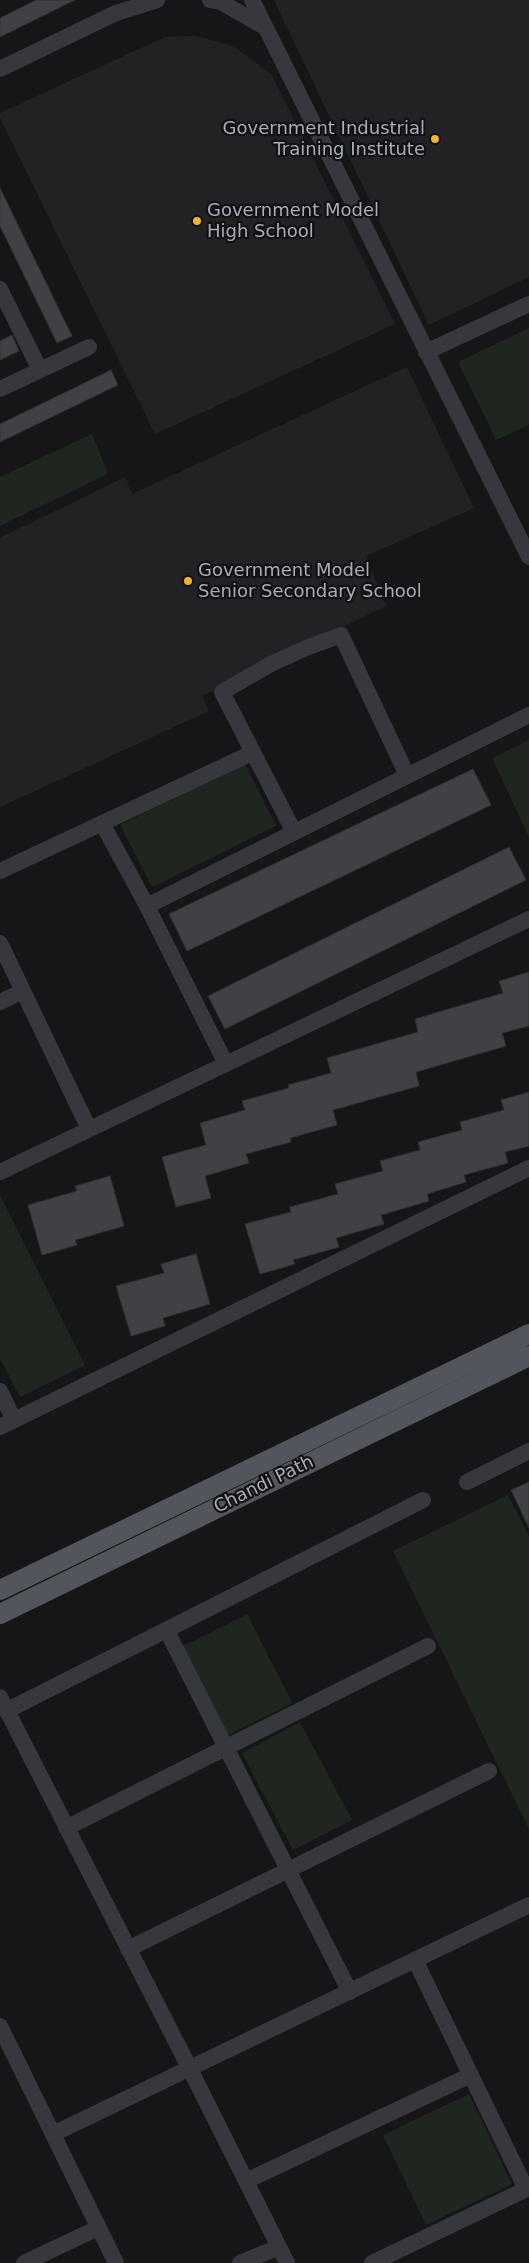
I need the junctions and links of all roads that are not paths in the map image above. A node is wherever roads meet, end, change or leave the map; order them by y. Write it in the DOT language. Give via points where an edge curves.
graph roads {
  1 [pos="157,0"];
  2 [pos="210,0"];
  3 [pos="252,0"];
  4 [pos="263,26"];
  5 [pos="0,69"];
  6 [pos="0,289"];
  7 [pos="529,304"];
  8 [pos="89,347"];
  9 [pos="426,352"];
  10 [pos="40,370"];
  11 [pos="0,390"];
  12 [pos="522,524"];
  13 [pos="529,557"];
  14 [pos="529,715"];
  15 [pos="252,753"];
  16 [pos="408,775"];
  17 [pos="102,823"];
  18 [pos="294,832"];
  19 [pos="0,872"];
  20 [pos="147,906"];
  21 [pos="529,919"];
  22 [pos="0,943"];
  23 [pos="23,991"];
  24 [pos="0,1002"];
  25 [pos="226,1064"];
  26 [pos="89,1129"];
  27 [pos="529,1168"];
  28 [pos="0,1172"];
  29 [pos="529,1334"];
  30 [pos="529,1356"];
  31 [pos="0,1391"];
  32 [pos="7,1423"];
  33 [pos="529,1451"];
  34 [pos="467,1482"];
  35 [pos="423,1500"];
  36 [pos="0,1590"];
  37 [pos="0,1614"];
  38 [pos="167,1631"];
  39 [pos="428,1646"];
  40 [pos="3,1704"];
  41 [pos="225,1748"];
  42 [pos="489,1771"];
  43 [pos="66,1828"];
  44 [pos="288,1870"];
  45 [pos="529,1905"];
  46 [pos="128,1949"];
  47 [pos="415,1960"];
  48 [pos="350,1992"];
  49 [pos="0,2026"];
  50 [pos="190,2069"];
  51 [pos="471,2075"];
  52 [pos="53,2134"];
  53 [pos="246,2181"];
  54 [pos="528,2189"];
  55 [pos="98,2228"];
  56 [pos="279,2247"];
  57 [pos="24,2263"];
  58 [pos="116,2263"];
  59 [pos="240,2263"];
  60 [pos="287,2263"];
  61 [pos="372,2263"];
  1 -- 5 [label="street" via="116,13"];
  2 -- 4 [label="street" via="221,2"];
  3 -- 4 [label="street"];
  4 -- 9 [label="street"];
  6 -- 10 [label="street"];
  7 -- 9 [label="street"];
  8 -- 10 [label="street"];
  9 -- 12 [label="street"];
  10 -- 11 [label="street"];
  12 -- 13 [label="street"];
  14 -- 16 [label="street"];
  15 -- 16 [label="street" via="222,692 280,660 341,635"];
  15 -- 17 [label="street"];
  15 -- 18 [label="street"];
  16 -- 18 [label="street"];
  17 -- 19 [label="street"];
  17 -- 20 [label="street"];
  18 -- 20 [label="street"];
  20 -- 25 [label="street"];
  21 -- 25 [label="street"];
  22 -- 23 [label="street"];
  23 -- 24 [label="street"];
  23 -- 26 [label="street"];
  25 -- 26 [label="street"];
  26 -- 28 [label="street"];
  27 -- 32 [label="street"];
  29 -- 36 [label="main road, Chandi Path"];
  30 -- 37 [label="main road, Chandi Path"];
  31 -- 32 [label="street"];
  33 -- 34 [label="street"];
  35 -- 38 [label="street"];
  38 -- 40 [label="street"];
  38 -- 41 [label="street"];
  39 -- 41 [label="street"];
  40 -- 43 [label="street"];
  41 -- 43 [label="street"];
  41 -- 44 [label="street"];
  42 -- 44 [label="street"];
  43 -- 46 [label="street"];
  44 -- 46 [label="street"];
  44 -- 48 [label="street"];
  45 -- 47 [label="street"];
  46 -- 50 [label="street"];
  47 -- 48 [label="street"];
  47 -- 51 [label="street"];
  48 -- 50 [label="street"];
  49 -- 52 [label="street"];
  50 -- 52 [label="street"];
  50 -- 53 [label="street"];
  51 -- 53 [label="street"];
  51 -- 54 [label="street"];
  52 -- 55 [label="street"];
  53 -- 56 [label="street"];
  54 -- 61 [label="street"];
  55 -- 57 [label="street"];
  55 -- 58 [label="street"];
  56 -- 59 [label="street"];
  56 -- 60 [label="street"];
}
